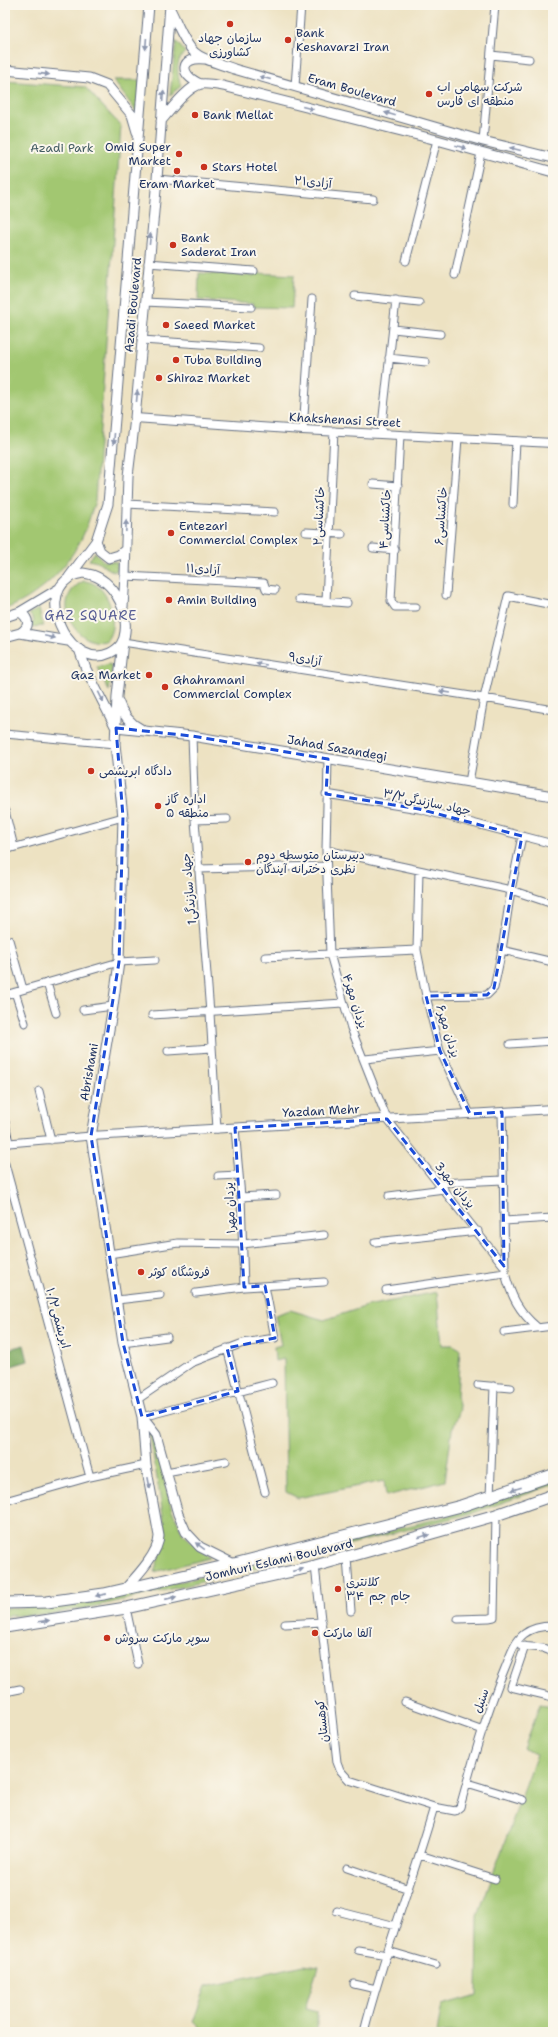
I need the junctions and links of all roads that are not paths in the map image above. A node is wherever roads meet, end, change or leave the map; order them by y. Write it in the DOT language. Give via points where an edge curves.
graph roads {
  1 [pos="149,5"];
  2 [pos="301,5"];
  3 [pos="495,5"];
  4 [pos="170,7"];
  5 [pos="491,55"];
  6 [pos="207,59"];
  7 [pos="529,59"];
  8 [pos="5,70"];
  9 [pos="201,84"];
  10 [pos="295,86"];
  11 [pos="161,121"];
  12 [pos="139,139"];
  13 [pos="437,140"];
  14 [pos="483,141"];
  15 [pos="481,153"];
  16 [pos="553,158"];
  17 [pos="553,172"];
  18 [pos="157,179"];
  19 [pos="373,199"];
  20 [pos="406,261"];
  21 [pos="148,263"];
  22 [pos="254,271"];
  23 [pos="455,275"];
  24 [pos="355,296"];
  25 [pos="312,299"];
  26 [pos="396,300"];
  27 [pos="145,302"];
  28 [pos="419,303"];
  29 [pos="251,307"];
  30 [pos="392,329"];
  31 [pos="440,334"];
  32 [pos="142,340"];
  33 [pos="259,348"];
  34 [pos="389,358"];
  35 [pos="426,362"];
  36 [pos="135,418"];
  37 [pos="303,430"];
  38 [pos="334,432"];
  39 [pos="381,434"];
  40 [pos="400,435"];
  41 [pos="458,438"];
  42 [pos="516,441"];
  43 [pos="553,443"];
  44 [pos="373,484"];
  45 [pos="398,486"];
  46 [pos="127,504"];
  47 [pos="513,504"];
  48 [pos="275,512"];
  49 [pos="306,532"];
  50 [pos="329,533"];
  51 [pos="342,534"];
  52 [pos="96,540"];
  53 [pos="373,548"];
  54 [pos="125,550"];
  55 [pos="395,550"];
  56 [pos="125,576"];
  57 [pos="69,577"];
  58 [pos="60,588"];
  59 [pos="275,590"];
  60 [pos="446,595"];
  61 [pos="298,599"];
  62 [pos="326,601"];
  63 [pos="347,603"];
  64 [pos="553,605"];
  65 [pos="123,607"];
  66 [pos="416,607"];
  67 [pos="20,612"];
  68 [pos="5,617"];
  69 [pos="20,634"];
  70 [pos="5,637"];
  71 [pos="68,641"];
  72 [pos="123,642"];
  73 [pos="79,649"];
  74 [pos="117,696"];
  75 [pos="484,698"];
  76 [pos="553,710"];
  77 [pos="116,728"];
  78 [pos="144,730"];
  79 [pos="5,734"];
  80 [pos="192,736"];
  81 [pos="115,744"];
  82 [pos="328,759"];
  83 [pos="469,782"];
  84 [pos="326,794"];
  85 [pos="553,796"];
  86 [pos="5,811"];
  87 [pos="123,817"];
  88 [pos="227,819"];
  89 [pos="194,820"];
  90 [pos="522,836"];
  91 [pos="553,844"];
  92 [pos="14,847"];
  93 [pos="5,850"];
  94 [pos="326,850"];
  95 [pos="326,866"];
  96 [pos="198,869"];
  97 [pos="419,871"];
  98 [pos="511,890"];
  99 [pos="553,904"];
  100 [pos="8,940"];
  101 [pos="417,950"];
  102 [pos="502,950"];
  103 [pos="330,954"];
  104 [pos="265,957"];
  105 [pos="155,960"];
  106 [pos="119,962"];
  107 [pos="553,962"];
  108 [pos="47,983"];
  109 [pos="23,990"];
  110 [pos="15,992"];
  111 [pos="5,995"];
  112 [pos="426,996"];
  113 [pos="343,1003"];
  114 [pos="113,1006"];
  115 [pos="83,1010"];
  116 [pos="56,1013"];
  117 [pos="210,1013"];
  118 [pos="152,1015"];
  119 [pos="26,1023"];
  120 [pos="553,1042"];
  121 [pos="510,1044"];
  122 [pos="212,1048"];
  123 [pos="168,1051"];
  124 [pos="440,1051"];
  125 [pos="365,1059"];
  126 [pos="39,1091"];
  127 [pos="553,1109"];
  128 [pos="502,1112"];
  129 [pos="470,1114"];
  130 [pos="387,1119"];
  131 [pos="5,1122"];
  132 [pos="235,1128"];
  133 [pos="217,1129"];
  134 [pos="90,1136"];
  135 [pos="51,1140"];
  136 [pos="7,1145"];
  137 [pos="5,1164"];
  138 [pos="239,1175"];
  139 [pos="218,1176"];
  140 [pos="503,1180"];
  141 [pos="442,1186"];
  142 [pos="276,1196"];
  143 [pos="389,1196"];
  144 [pos="241,1197"];
  145 [pos="553,1218"];
  146 [pos="504,1221"];
  147 [pos="478,1231"];
  148 [pos="324,1235"];
  149 [pos="375,1242"];
  150 [pos="242,1244"];
  151 [pos="109,1254"];
  152 [pos="505,1270"];
  153 [pos="324,1282"];
  154 [pos="265,1286"];
  155 [pos="244,1287"];
  156 [pos="386,1290"];
  157 [pos="196,1293"];
  158 [pos="160,1295"];
  159 [pos="116,1300"];
  160 [pos="553,1326"];
  161 [pos="537,1327"];
  162 [pos="504,1332"];
  163 [pos="167,1337"];
  164 [pos="123,1343"];
  165 [pos="227,1348"];
  166 [pos="272,1384"];
  167 [pos="478,1385"];
  168 [pos="494,1386"];
  169 [pos="511,1388"];
  170 [pos="238,1391"];
  171 [pos="138,1399"];
  172 [pos="142,1417"];
  173 [pos="226,1461"];
  174 [pos="146,1465"];
  175 [pos="166,1472"];
  176 [pos="553,1476"];
  177 [pos="90,1477"];
  178 [pos="265,1492"];
  179 [pos="553,1495"];
  180 [pos="490,1498"];
  181 [pos="5,1501"];
  182 [pos="496,1515"];
  183 [pos="347,1558"];
  184 [pos="234,1564"];
  185 [pos="314,1566"];
  186 [pos="125,1589"];
  187 [pos="5,1604"];
  188 [pos="126,1608"];
  189 [pos="351,1611"];
  190 [pos="458,1618"];
  191 [pos="322,1622"];
  192 [pos="285,1624"];
  193 [pos="553,1626"];
  194 [pos="5,1627"];
  195 [pos="515,1645"];
  196 [pos="525,1646"];
  197 [pos="553,1652"];
  198 [pos="138,1664"];
  199 [pos="20,1689"];
  200 [pos="5,1692"];
  201 [pos="553,1697"];
  202 [pos="405,1702"];
  203 [pos="483,1730"];
  204 [pos="467,1783"];
  205 [pos="523,1800"];
  206 [pos="434,1807"];
  207 [pos="458,1810"];
  208 [pos="420,1855"];
  209 [pos="347,1868"];
  210 [pos="495,1879"];
  211 [pos="409,1889"];
  212 [pos="337,1911"];
  213 [pos="396,1926"];
  214 [pos="358,1950"];
  215 [pos="387,1953"];
  216 [pos="436,1965"];
  217 [pos="354,1984"];
  218 [pos="376,1989"];
  219 [pos="365,2032"];
  1 -- 12 [label="main road, Azadi Boulevard, one-way"];
  2 -- 10 [label="street"];
  3 -- 5 [label="street"];
  4 -- 6 [label="main road, Eram Boulevard" via="188,44 195,53"];
  11 -- 4 [label="main road, Azadi Boulevard, one-way"];
  5 -- 7 [label="street"];
  5 -- 14 [label="street"];
  6 -- 9 [label="main road" via="194,58 185,66 189,78"];
  10 -- 6 [label="main road, Eram Boulevard, one-way"];
  8 -- 12 [label="main road, one-way" via="89,78 107,85 132,115"];
  9 -- 11 [label="main road" via="180,98"];
  9 -- 13 [label="main road, one-way" via="243,90"];
  14 -- 10 [label="main road, Eram Boulevard, one-way"];
  11 -- 18 [label="main road, Azadi Boulevard"];
  12 -- 52 [label="main road, Azadi Boulevard, one-way" via="108,504"];
  13 -- 15 [label="main road, one-way"];
  13 -- 20 [label="street"];
  16 -- 14 [label="main road, Eram Boulevard, one-way"];
  15 -- 17 [label="main road"];
  15 -- 23 [label="street"];
  18 -- 19 [label="street, آزادی۲۱"];
  21 -- 18 [label="main road, Azadi Boulevard, one-way"];
  21 -- 22 [label="street"];
  21 -- 27 [label="main road, Azadi Boulevard"];
  24 -- 26 [label="street"];
  25 -- 37 [label="street"];
  26 -- 28 [label="street"];
  26 -- 30 [label="street"];
  27 -- 29 [label="street"];
  27 -- 32 [label="main road, Azadi Boulevard"];
  30 -- 31 [label="street"];
  30 -- 34 [label="street"];
  32 -- 33 [label="street"];
  36 -- 32 [label="main road, Azadi Boulevard, one-way"];
  34 -- 35 [label="street"];
  34 -- 39 [label="street"];
  36 -- 37 [label="street, Khakshenasi Street"];
  36 -- 46 [label="main road, Azadi Boulevard"];
  37 -- 38 [label="street, Khakshenasi Street"];
  38 -- 39 [label="street, Khakshenasi Street"];
  38 -- 50 [label="street, خاکشناسی۲"];
  39 -- 40 [label="street, Khakshenasi Street"];
  40 -- 41 [label="street, Khakshenasi Street"];
  40 -- 45 [label="street, خاکشناسی۴"];
  41 -- 42 [label="street, Khakshenasi Street"];
  41 -- 60 [label="street, خاکشناسی۶"];
  42 -- 43 [label="street, Khakshenasi Street"];
  42 -- 47 [label="street"];
  44 -- 45 [label="street"];
  45 -- 55 [label="street, خاکشناسی۴"];
  46 -- 48 [label="street"];
  54 -- 46 [label="main road, Azadi Boulevard, one-way"];
  49 -- 50 [label="street"];
  50 -- 51 [label="street"];
  50 -- 62 [label="street, خاکشناسی۲"];
  52 -- 54 [label="main road" via="100,551 109,558"];
  52 -- 57 [label="main road, Azadi Boulevard"];
  53 -- 55 [label="street"];
  54 -- 56 [label="main road, Azadi Boulevard"];
  55 -- 66 [label="street, خاکشناسی۴" via="392,605"];
  56 -- 59 [label="street, آزادی۱۱" via="264,583 266,589"];
  56 -- 65 [label="main road, Azadi Boulevard"];
  57 -- 58 [label="main road"];
  57 -- 65 [label="main road" via="83,573 91,574 109,585"];
  58 -- 67 [label="main road"];
  58 -- 71 [label="main road" via="56,602 57,612"];
  61 -- 62 [label="street"];
  62 -- 63 [label="street"];
  64 -- 75 [label="street" via="508,596"];
  65 -- 72 [label="main road"];
  67 -- 68 [label="main road"];
  67 -- 69 [label="main road" via="26,616 28,623 26,630"];
  69 -- 70 [label="main road"];
  69 -- 71 [label="main road, one-way"];
  71 -- 73 [label="main road"];
  72 -- 73 [label="main road" via="107,654 96,655"];
  72 -- 74 [label="main road, Abrishami"];
  75 -- 72 [label="street, آزادی۹, one-way"];
  73 -- 77 [label="main road, one-way" via="86,669"];
  74 -- 77 [label="main road, Abrishami"];
  74 -- 78 [label="main road" via="125,715 135,726"];
  75 -- 76 [label="street, آزادی۹"];
  75 -- 83 [label="street"];
  77 -- 78 [label="main road, Jahad Sazandegi"];
  77 -- 81 [label="main road, Abrishami"];
  78 -- 80 [label="main road, Jahad Sazandegi"];
  79 -- 81 [label="street"];
  80 -- 82 [label="main road, Jahad Sazandegi"];
  80 -- 89 [label="street, 1جهاد سازندگی"];
  81 -- 87 [label="main road, Abrishami"];
  82 -- 83 [label="main road, Jahad Sazandegi"];
  82 -- 84 [label="street, یزدان مهر۴"];
  83 -- 85 [label="main road, Jahad Sazandegi"];
  84 -- 90 [label="street, ۳/۲جهاد سازندگی" via="419,809"];
  84 -- 94 [label="street, یزدان مهر۴"];
  86 -- 92 [label="street"];
  87 -- 92 [label="street"];
  87 -- 106 [label="main road, Abrishami"];
  88 -- 89 [label="street"];
  89 -- 96 [label="street, 1جهاد سازندگی"];
  90 -- 91 [label="street, ۳/۲جهاد سازندگی"];
  90 -- 98 [label="street"];
  92 -- 93 [label="street"];
  94 -- 95 [label="street, یزدان مهر۴"];
  94 -- 97 [label="street"];
  95 -- 96 [label="street"];
  95 -- 103 [label="street, یزدان مهر۴"];
  96 -- 117 [label="street, 1جهاد سازندگی"];
  97 -- 98 [label="street"];
  97 -- 101 [label="street, یزدان مهر۶"];
  98 -- 99 [label="street"];
  98 -- 102 [label="street"];
  100 -- 109 [label="street"];
  101 -- 103 [label="street"];
  101 -- 112 [label="street, یزدان مهر۶"];
  102 -- 107 [label="street"];
  102 -- 112 [label="street" via="492,992 487,995"];
  103 -- 104 [label="street"];
  103 -- 113 [label="street, یزدان مهر۴"];
  105 -- 106 [label="street"];
  106 -- 108 [label="street"];
  106 -- 114 [label="main road, Abrishami"];
  108 -- 109 [label="street"];
  108 -- 116 [label="street"];
  109 -- 110 [label="street"];
  110 -- 111 [label="street"];
  110 -- 119 [label="street"];
  112 -- 124 [label="street, یزدان مهر۶"];
  113 -- 117 [label="street"];
  113 -- 125 [label="street, یزدان مهر۴"];
  114 -- 115 [label="street"];
  114 -- 134 [label="main road, Abrishami"];
  117 -- 118 [label="street"];
  117 -- 122 [label="street, 1جهاد سازندگی"];
  120 -- 121 [label="street"];
  122 -- 123 [label="street"];
  122 -- 133 [label="street, 1جهاد سازندگی"];
  124 -- 125 [label="street"];
  124 -- 129 [label="street, یزدان مهر۶"];
  125 -- 130 [label="street, یزدان مهر۴"];
  126 -- 135 [label="street"];
  127 -- 128 [label="street, Yazdan Mehr"];
  128 -- 129 [label="street, Yazdan Mehr"];
  128 -- 140 [label="street"];
  129 -- 130 [label="street, Yazdan Mehr"];
  130 -- 132 [label="street, Yazdan Mehr"];
  130 -- 141 [label="street, 3یزدان مهر"];
  131 -- 136 [label="street"];
  132 -- 133 [label="street, Yazdan Mehr"];
  132 -- 138 [label="street, یزدان مهر۱"];
  133 -- 134 [label="street, Yazdan Mehr"];
  134 -- 135 [label="street"];
  134 -- 151 [label="main road, Abrishami"];
  135 -- 136 [label="street"];
  137 -- 177 [label="street, ۱۰/۲ابریشمی"];
  138 -- 139 [label="street"];
  138 -- 144 [label="street, یزدان مهر۱"];
  140 -- 141 [label="street"];
  140 -- 146 [label="street"];
  141 -- 143 [label="street"];
  141 -- 147 [label="street, 3یزدان مهر"];
  142 -- 144 [label="street"];
  144 -- 150 [label="street, یزدان مهر۱"];
  145 -- 146 [label="street"];
  146 -- 152 [label="street"];
  147 -- 149 [label="street"];
  147 -- 152 [label="street, 3یزدان مهر"];
  148 -- 150 [label="street"];
  150 -- 151 [label="street" via="178,1243"];
  150 -- 155 [label="street, یزدان مهر۱"];
  151 -- 159 [label="main road, Abrishami"];
  152 -- 156 [label="street"];
  152 -- 161 [label="street" via="511,1294 519,1309"];
  153 -- 154 [label="street"];
  154 -- 155 [label="street"];
  154 -- 165 [label="street" via="276,1338"];
  155 -- 157 [label="street"];
  158 -- 159 [label="street"];
  159 -- 164 [label="main road, Abrishami"];
  160 -- 161 [label="street"];
  161 -- 162 [label="street"];
  163 -- 164 [label="street"];
  164 -- 171 [label="main road, Abrishami"];
  165 -- 170 [label="street"];
  165 -- 171 [label="street" via="191,1363"];
  166 -- 170 [label="street"];
  167 -- 168 [label="street"];
  168 -- 169 [label="street"];
  168 -- 180 [label="street"];
  170 -- 172 [label="street"];
  170 -- 178 [label="street"];
  171 -- 172 [label="main road, Abrishami"];
  172 -- 174 [label="main road, Abrishami"];
  172 -- 175 [label="main road" via="156,1435"];
  173 -- 175 [label="street"];
  174 -- 177 [label="street"];
  174 -- 186 [label="main road, Abrishami, one-way" via="159,1540 148,1560"];
  184 -- 175 [label="main road, one-way" via="200,1546 186,1532"];
  176 -- 180 [label="main road, Jomhuri Eslami Boulevard, one-way"];
  177 -- 181 [label="street"];
  179 -- 182 [label="main road, Jomhuri Eslami Boulevard"];
  180 -- 184 [label="main road, Jomhuri Eslami Boulevard"];
  183 -- 182 [label="main road, Jomhuri Eslami Boulevard, one-way"];
  182 -- 190 [label="street" via="494,1617"];
  183 -- 185 [label="main road, Jomhuri Eslami Boulevard"];
  183 -- 189 [label="street"];
  184 -- 186 [label="main road, Jomhuri Eslami Boulevard"];
  188 -- 185 [label="main road, Jomhuri Eslami Boulevard, one-way"];
  185 -- 191 [label="street, کوهستان"];
  186 -- 187 [label="main road, Jomhuri Eslami Boulevard, one-way" via="80,1599"];
  194 -- 188 [label="main road, Jomhuri Eslami Boulevard, one-way"];
  188 -- 198 [label="street"];
  191 -- 192 [label="street"];
  191 -- 206 [label="street, کوهستان" via="340,1770 349,1780"];
  193 -- 195 [label="street, سنبل" via="530,1630"];
  195 -- 196 [label="street"];
  195 -- 203 [label="street, سنبل"];
  196 -- 197 [label="street"];
  196 -- 201 [label="street" via="511,1687"];
  199 -- 200 [label="street"];
  202 -- 203 [label="street"];
  203 -- 204 [label="street, سنبل"];
  204 -- 205 [label="street"];
  204 -- 207 [label="street, سنبل"];
  206 -- 207 [label="street, کوهستان"];
  206 -- 208 [label="street"];
  208 -- 210 [label="street"];
  208 -- 211 [label="street"];
  209 -- 211 [label="street"];
  211 -- 213 [label="street"];
  212 -- 213 [label="street"];
  213 -- 215 [label="street"];
  214 -- 215 [label="street"];
  215 -- 216 [label="street"];
  215 -- 218 [label="street"];
  217 -- 218 [label="street"];
  218 -- 219 [label="street"];
}
